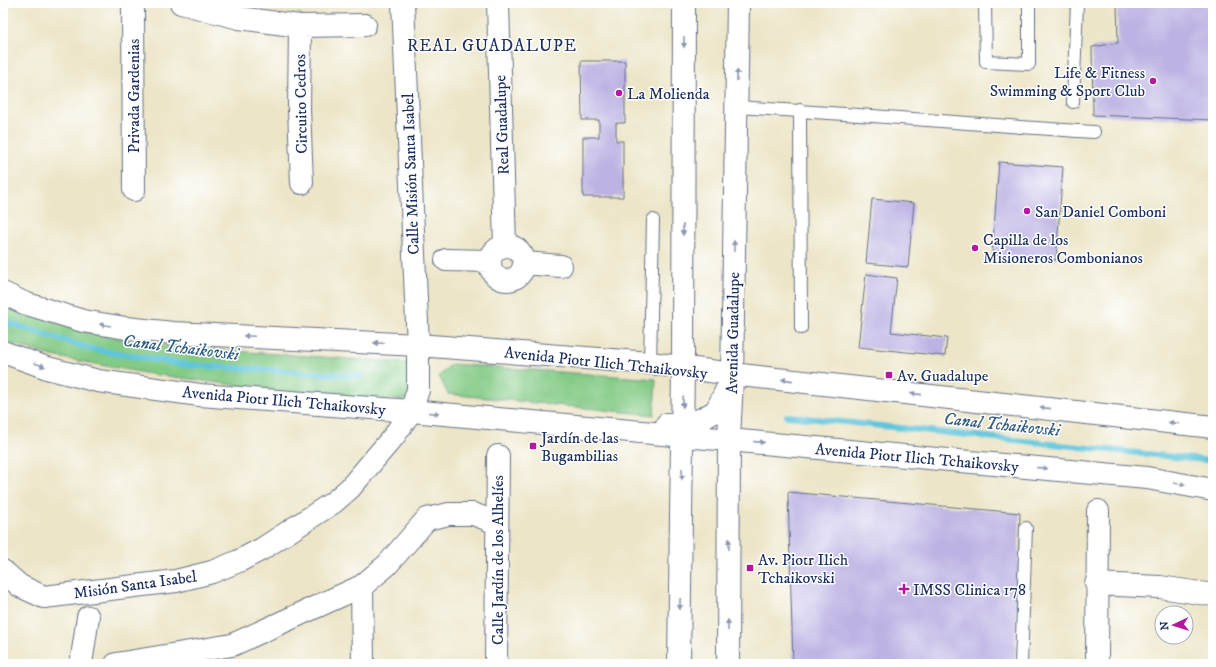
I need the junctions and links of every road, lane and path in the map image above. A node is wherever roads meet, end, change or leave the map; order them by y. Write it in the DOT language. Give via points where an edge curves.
graph roads {
  1 [pos="133,3"];
  2 [pos="181,3"];
  3 [pos="403,3"];
  4 [pos="498,3"];
  5 [pos="684,3"];
  6 [pos="738,3"];
  7 [pos="985,3"];
  8 [pos="1029,3"];
  9 [pos="1077,3"];
  10 [pos="365,25"];
  11 [pos="300,26"];
  12 [pos="1074,102"];
  13 [pos="736,107"];
  14 [pos="800,110"];
  15 [pos="1094,132"];
  16 [pos="302,183"];
  17 [pos="134,190"];
  18 [pos="653,220"];
  19 [pos="498,254"];
  20 [pos="446,260"];
  21 [pos="524,263"];
  22 [pos="561,266"];
  23 [pos="3,293"];
  24 [pos="800,328"];
  25 [pos="418,345"];
  26 [pos="3,352"];
  27 [pos="650,363"];
  28 [pos="683,368"];
  29 [pos="732,377"];
  30 [pos="412,411"];
  31 [pos="1213,427"];
  32 [pos="682,430"];
  33 [pos="729,439"];
  34 [pos="498,456"];
  35 [pos="1213,490"];
  36 [pos="1098,511"];
  37 [pos="497,523"];
  38 [pos="1026,528"];
  39 [pos="3,571"];
  40 [pos="1096,584"];
  41 [pos="362,586"];
  42 [pos="1213,595"];
  43 [pos="88,618"];
  44 [pos="229,654"];
  45 [pos="81,664"];
  46 [pos="116,664"];
  47 [pos="363,664"];
  48 [pos="496,664"];
  49 [pos="679,664"];
  50 [pos="728,664"];
  51 [pos="1021,664"];
  52 [pos="1097,664"];
  1 -- 17 [label="street, Privada Gardenias"];
  2 -- 11 [label="street" via="239,18"];
  3 -- 25 [label="street, Calle Misión Santa Isabel"];
  4 -- 19 [label="street, Real Guadalupe"];
  5 -- 28 [label="street, one-way"];
  13 -- 6 [label="street, Avenida Guadalupe, one-way"];
  7 -- 8 [label="lane" via="986,62 1029,64"];
  9 -- 12 [label="lane"];
  10 -- 11 [label="street"];
  11 -- 16 [label="street, Circuito Cedros" via="299,109"];
  13 -- 14 [label="lane"];
  29 -- 13 [label="street, Avenida Guadalupe, one-way"];
  14 -- 15 [label="lane"];
  14 -- 24 [label="lane"];
  18 -- 27 [label="lane"];
  19 -- 20 [label="street"];
  19 -- 21 [label="street" via="516,249"];
  19 -- 21 [label="street, Real Guadalupe" via="490,267 496,276 506,281 517,278"];
  21 -- 22 [label="street"];
  25 -- 23 [label="street, Avenida Piotr Ilich Tchaikovsky, one-way" via="172,333 126,328 83,321 24,303"];
  25 -- 27 [label="street, Avenida Piotr Ilich Tchaikovsky"];
  25 -- 30 [label="street, Misión Santa Isabel" via="418,390"];
  26 -- 30 [label="street, Avenida Piotr Ilich Tchaikovsky, one-way" via="47,368 98,381 200,395"];
  27 -- 28 [label="street, Avenida Piotr Ilich Tchaikovsky"];
  28 -- 29 [label="street, Avenida Piotr Ilich Tchaikovsky"];
  28 -- 32 [label="street, one-way"];
  31 -- 29 [label="street, Avenida Piotr Ilich Tchaikovsky, one-way"];
  29 -- 32 [label="street" via="716,411"];
  29 -- 33 [label="street, Avenida Guadalupe"];
  30 -- 32 [label="street, Avenida Piotr Ilich Tchaikovsky, one-way" via="604,428"];
  30 -- 39 [label="street, Misión Santa Isabel" via="368,469 334,502 262,549 212,572 176,581 44,597 20,586"];
  32 -- 33 [label="street, Avenida Piotr Ilich Tchaikovsky"];
  32 -- 49 [label="street, one-way"];
  33 -- 35 [label="street, Avenida Piotr Ilich Tchaikovsky, one-way" via="1147,478"];
  50 -- 33 [label="street, Avenida Guadalupe, one-way"];
  34 -- 37 [label="street, Calle Jardín de los Alhelíes"];
  36 -- 40 [label="street"];
  37 -- 41 [label="street" via="473,514 449,514 427,519 387,565"];
  37 -- 48 [label="street, Calle Jardín de los Alhelíes"];
  38 -- 51 [label="lane"];
  40 -- 42 [label="street" via="1160,587"];
  40 -- 52 [label="street"];
  41 -- 44 [label="street"];
  41 -- 47 [label="street"];
  43 -- 45 [label="street"];
  44 -- 46 [label="street"];
}
